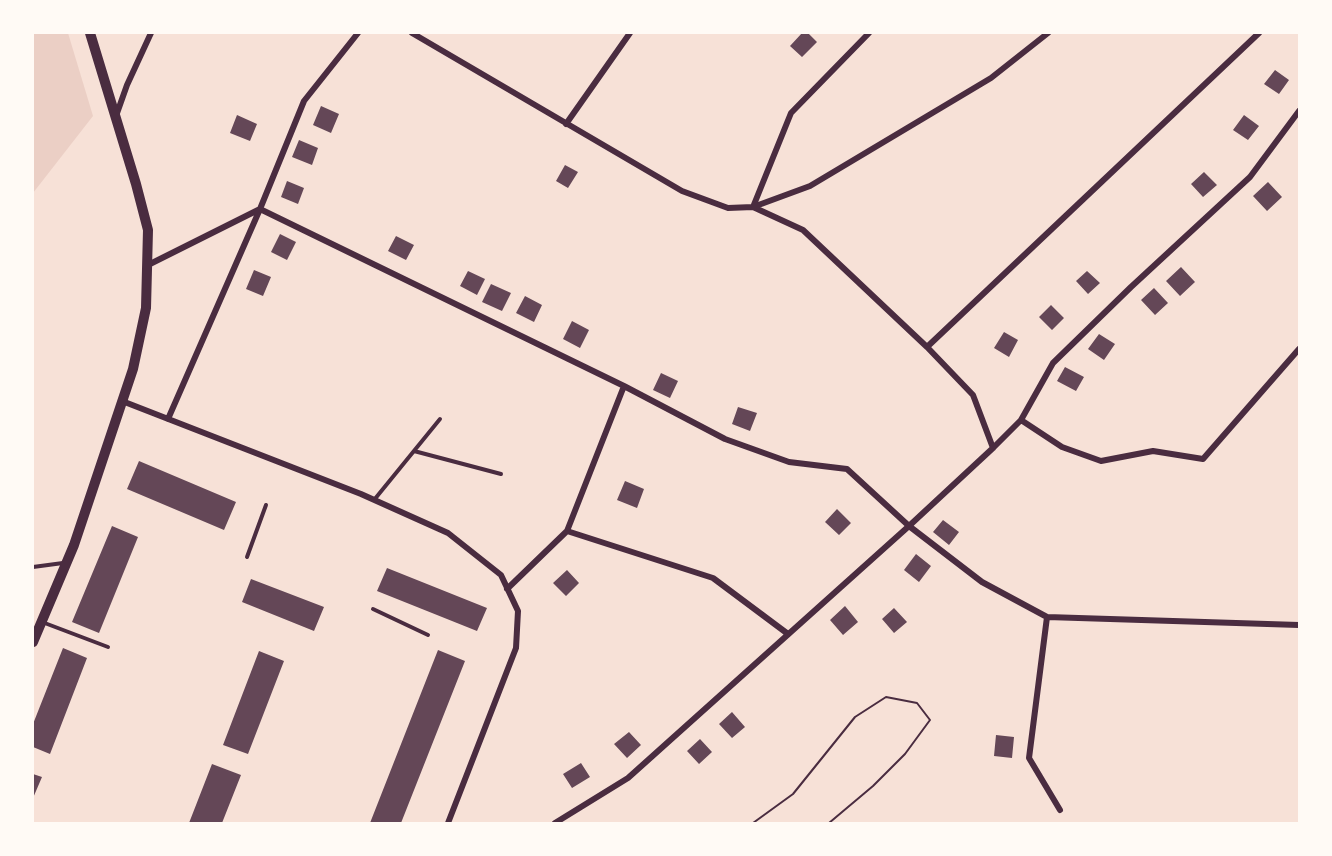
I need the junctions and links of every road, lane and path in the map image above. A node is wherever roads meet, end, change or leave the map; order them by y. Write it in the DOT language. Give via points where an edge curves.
graph roads {
  1 [pos="90,33"];
  2 [pos="151,33"];
  3 [pos="358,33"];
  4 [pos="412,33"];
  5 [pos="630,33"];
  6 [pos="869,33"];
  7 [pos="1048,33"];
  8 [pos="1258,33"];
  9 [pos="1299,111"];
  10 [pos="116,117"];
  11 [pos="566,124"];
  12 [pos="753,207"];
  13 [pos="260,209"];
  14 [pos="148,265"];
  15 [pos="927,347"];
  16 [pos="1299,349"];
  17 [pos="624,386"];
  18 [pos="122,401"];
  19 [pos="168,419"];
  20 [pos="440,419"];
  21 [pos="1021,420"];
  22 [pos="993,448"];
  23 [pos="414,451"];
  24 [pos="501,474"];
  25 [pos="374,500"];
  26 [pos="266,505"];
  27 [pos="909,526"];
  28 [pos="567,531"];
  29 [pos="247,557"];
  30 [pos="67,562"];
  31 [pos="33,567"];
  32 [pos="507,589"];
  33 [pos="373,609"];
  34 [pos="1047,616"];
  35 [pos="42,621"];
  36 [pos="1299,625"];
  37 [pos="788,634"];
  38 [pos="428,635"];
  39 [pos="33,642"];
  40 [pos="108,647"];
  41 [pos="1060,810"];
  42 [pos="448,823"];
  43 [pos="555,823"];
  44 [pos="753,823"];
  45 [pos="829,823"];
  1 -- 10 [label="main road"];
  2 -- 10 [label="street"];
  3 -- 13 [label="street" via="304,101"];
  4 -- 11 [label="street"];
  5 -- 11 [label="street"];
  6 -- 12 [label="street" via="791,113"];
  7 -- 12 [label="street" via="991,78 810,186"];
  8 -- 15 [label="street"];
  9 -- 21 [label="street" via="1250,177 1053,363"];
  10 -- 14 [label="main road" via="148,230"];
  11 -- 12 [label="street" via="682,192 728,208"];
  12 -- 15 [label="street" via="803,230"];
  13 -- 14 [label="street"];
  13 -- 17 [label="street"];
  13 -- 19 [label="street"];
  14 -- 18 [label="main road" via="146,308"];
  15 -- 22 [label="street" via="973,395"];
  16 -- 21 [label="street" via="1203,459 1153,452 1101,461 1062,447"];
  17 -- 27 [label="street" via="725,439 789,462 848,469"];
  17 -- 28 [label="street"];
  18 -- 19 [label="street"];
  18 -- 30 [label="main road"];
  19 -- 25 [label="street"];
  20 -- 23 [label="lane"];
  21 -- 22 [label="street"];
  22 -- 27 [label="street"];
  23 -- 24 [label="lane"];
  23 -- 25 [label="lane"];
  25 -- 32 [label="street" via="448,533 501,575"];
  26 -- 29 [label="lane"];
  27 -- 34 [label="street" via="982,582"];
  27 -- 37 [label="street"];
  28 -- 32 [label="street"];
  28 -- 37 [label="street" via="713,578"];
  30 -- 31 [label="lane"];
  30 -- 35 [label="main road"];
  32 -- 42 [label="street" via="518,611 516,648"];
  33 -- 38 [label="lane"];
  34 -- 36 [label="street"];
  34 -- 41 [label="street" via="1029,758"];
  35 -- 39 [label="main road"];
  35 -- 40 [label="lane"];
  37 -- 43 [label="street" via="627,778"];
  44 -- 45 [label="path" via="793,794 855,717 886,697 917,703 930,720 905,754"];
}
